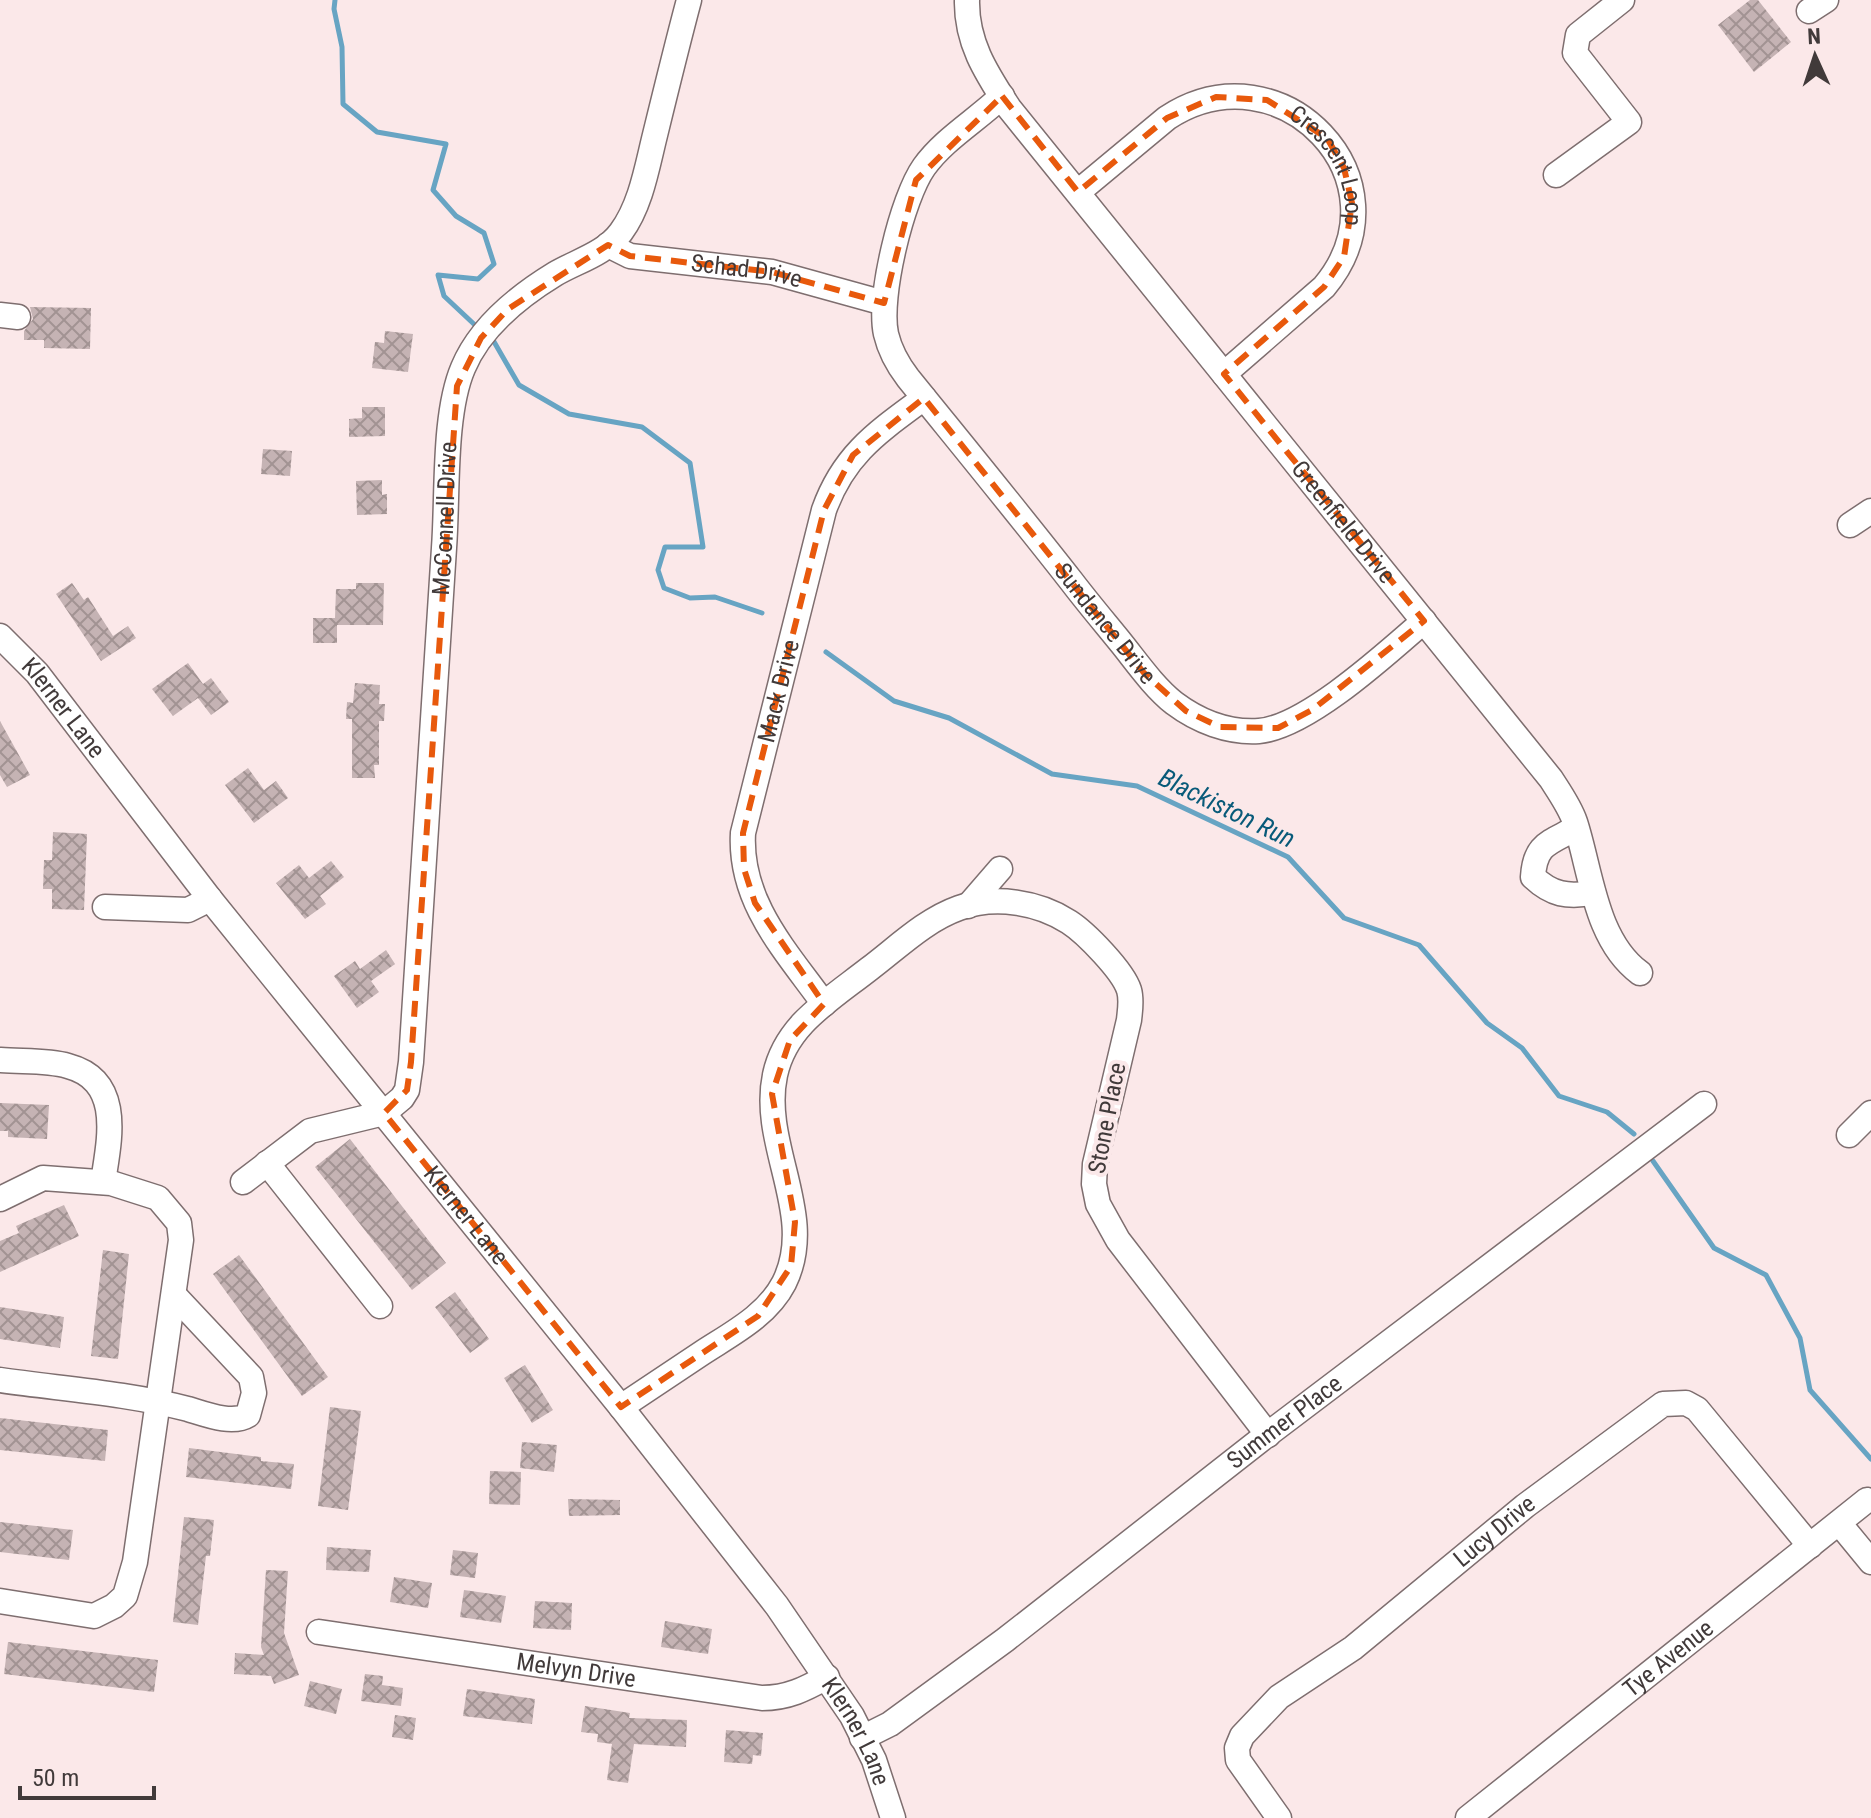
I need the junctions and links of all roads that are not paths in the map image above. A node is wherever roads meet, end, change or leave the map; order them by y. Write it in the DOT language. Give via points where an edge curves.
graph roads {
  1 [pos="689,0"];
  2 [pos="967,0"];
  3 [pos="1622,0"];
  4 [pos="1002,96"];
  5 [pos="1556,175"];
  6 [pos="1078,192"];
  7 [pos="608,245"];
  8 [pos="884,303"];
  9 [pos="1224,374"];
  10 [pos="924,398"];
  11 [pos="1871,511"];
  12 [pos="1850,525"];
  13 [pos="1424,621"];
  14 [pos="0,636"];
  15 [pos="1576,828"];
  16 [pos="1000,869"];
  17 [pos="1593,893"];
  18 [pos="210,899"];
  19 [pos="968,906"];
  20 [pos="105,907"];
  21 [pos="1640,973"];
  22 [pos="824,1004"];
  23 [pos="0,1060"];
  24 [pos="1704,1104"];
  25 [pos="384,1113"];
  26 [pos="1871,1113"];
  27 [pos="1849,1135"];
  28 [pos="267,1163"];
  29 [pos="103,1182"];
  30 [pos="243,1182"];
  31 [pos="0,1199"];
  32 [pos="174,1295"];
  33 [pos="380,1306"];
  34 [pos="0,1380"];
  35 [pos="158,1401"];
  36 [pos="621,1407"];
  37 [pos="1268,1435"];
  38 [pos="1867,1500"];
  39 [pos="1839,1523"];
  40 [pos="1810,1546"];
  41 [pos="1871,1562"];
  42 [pos="0,1601"];
  43 [pos="319,1632"];
  44 [pos="827,1677"];
  45 [pos="862,1738"];
  46 [pos="893,1818"];
  47 [pos="1279,1818"];
  48 [pos="1468,1818"];
  1 -- 7 [label="street, McConnell Drive" via="642,184 629,219"];
  2 -- 4 [label="street, Greenfield Drive" via="976,52"];
  3 -- 5 [label="street" via="1578,35 1575,53 1629,122"];
  4 -- 6 [label="street, Greenfield Drive"];
  4 -- 8 [label="street" via="935,155 916,180 891,260"];
  6 -- 9 [label="street, Greenfield Drive"];
  6 -- 9 [label="street, Crescent Loop" via="1167,118 1216,97 1267,100 1300,115 1327,138 1344,168 1352,203 1344,257 1324,287"];
  7 -- 8 [label="street, Schad Drive" via="630,256 772,272"];
  7 -- 25 [label="street, McConnell Drive" via="508,309 481,338 457,386 411,1062 407,1090"];
  8 -- 10 [label="street, Sundance Drive" via="890,348"];
  9 -- 13 [label="street, Greenfield Drive"];
  10 -- 13 [label="street, Sundance Drive" via="1144,673 1170,700 1202,720 1239,730 1278,728 1312,710"];
  10 -- 22 [label="street, Mack Drive" via="853,455 832,489 743,833 744,869 755,903"];
  11 -- 12 [label="street"];
  13 -- 15 [label="street, Greenfield Drive" via="1551,779"];
  14 -- 18 [label="street, Klerner Lane" via="37,673"];
  15 -- 17 [label="street, Greenfield Drive"];
  15 -- 17 [label="street" via="1539,850 1533,877 1547,890 1568,897"];
  16 -- 19 [label="street, Stone Place"];
  17 -- 21 [label="street, Greenfield Drive" via="1615,942"];
  18 -- 20 [label="street" via="188,910"];
  18 -- 25 [label="street, Klerner Lane"];
  19 -- 22 [label="street, Stone Place" via="925,927"];
  19 -- 37 [label="street, Stone Place" via="1018,903 1057,915 1073,925 1129,989 1131,1004 1095,1164 1098,1204 1144,1276"];
  22 -- 36 [label="street, Stone Place" via="790,1040 772,1094 795,1222 791,1266 783,1285 758,1316"];
  23 -- 29 [label="street" via="67,1065 100,1088 111,1126"];
  24 -- 37 [label="street, Summer Place"];
  25 -- 28 [label="street" via="310,1131"];
  25 -- 36 [label="street, Klerner Lane"];
  26 -- 27 [label="street"];
  28 -- 30 [label="street"];
  28 -- 33 [label="street"];
  29 -- 31 [label="street" via="43,1178"];
  29 -- 32 [label="street" via="158,1198 179,1223"];
  32 -- 35 [label="street"];
  32 -- 35 [label="street" via="251,1377 254,1393 248,1415 241,1419"];
  34 -- 35 [label="street"];
  35 -- 42 [label="street" via="135,1562 125,1596 94,1616"];
  36 -- 44 [label="street, Klerner Lane"];
  37 -- 45 [label="street, Summer Place" via="1005,1640 890,1724"];
  38 -- 39 [label="street, Tye Avenue"];
  39 -- 40 [label="street, Tye Avenue"];
  39 -- 41 [label="street"];
  40 -- 47 [label="street, Lucy Drive" via="1697,1409 1686,1403 1663,1404 1525,1506 1353,1648 1264,1711 1242,1736 1238,1760"];
  40 -- 48 [label="street, Tye Avenue"];
  43 -- 44 [label="street, Melvyn Drive" via="762,1698 796,1694"];
  44 -- 45 [label="street, Klerner Lane"];
  45 -- 46 [label="street, Klerner Lane"];
}
